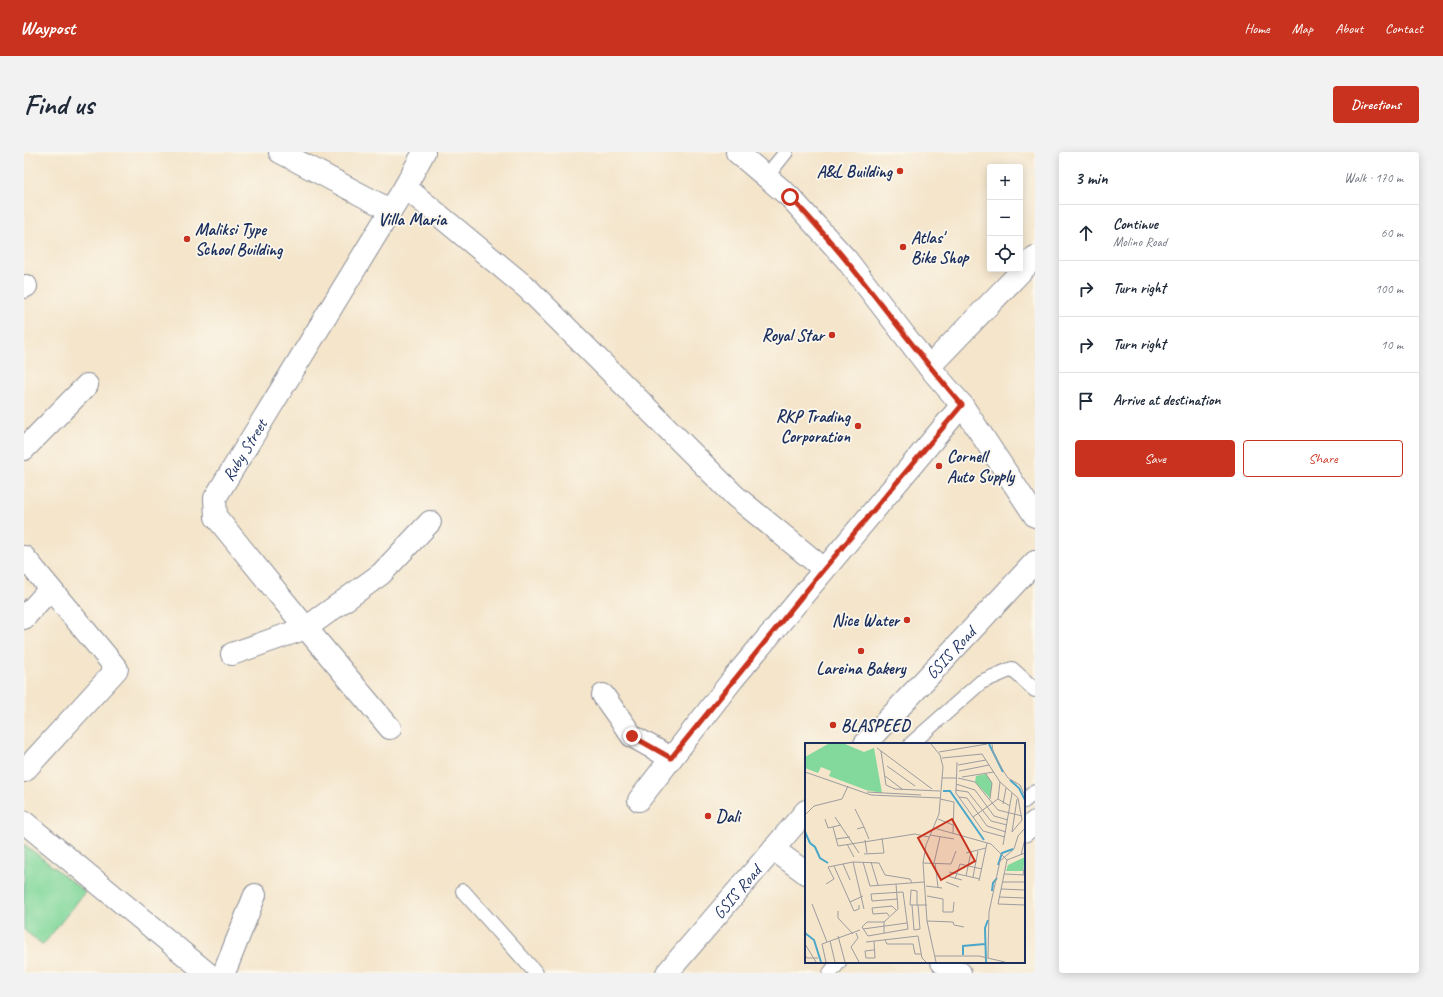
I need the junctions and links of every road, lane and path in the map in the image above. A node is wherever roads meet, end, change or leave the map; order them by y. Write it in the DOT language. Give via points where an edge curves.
graph roads {
  1 [pos="280,152"];
  2 [pos="424,152"];
  3 [pos="786,152"];
  4 [pos="747,155"];
  5 [pos="766,177"];
  6 [pos="405,187"];
  7 [pos="390,210"];
  8 [pos="1035,257"];
  9 [pos="929,367"];
  10 [pos="87,385"];
  11 [pos="962,405"];
  12 [pos="24,449"];
  13 [pos="1035,516"];
  14 [pos="430,522"];
  15 [pos="24,557"];
  16 [pos="1035,562"];
  17 [pos="824,569"];
  18 [pos="50,588"];
  19 [pos="24,618"];
  20 [pos="306,628"];
  21 [pos="232,654"];
  22 [pos="1035,690"];
  23 [pos="602,695"];
  24 [pos="390,728"];
  25 [pos="866,743"];
  26 [pos="912,743"];
  27 [pos="671,758"];
  28 [pos="24,771"];
  29 [pos="1035,792"];
  30 [pos="639,800"];
  31 [pos="1025,800"];
  32 [pos="805,812"];
  33 [pos="24,822"];
  34 [pos="1035,822"];
  35 [pos="1025,830"];
  36 [pos="773,849"];
  37 [pos="805,872"];
  38 [pos="463,891"];
  39 [pos="255,895"];
  40 [pos="838,963"];
  41 [pos="944,963"];
  42 [pos="207,973"];
  43 [pos="224,973"];
  44 [pos="536,973"];
  45 [pos="667,973"];
  46 [pos="830,973"];
  47 [pos="960,973"];
  1 -- 7 [label="street"];
  2 -- 6 [label="street, Ruby Street"];
  3 -- 5 [label="lane"];
  4 -- 5 [label="street"];
  5 -- 9 [label="street" via="813,220"];
  6 -- 7 [label="street, Ruby Street"];
  6 -- 17 [label="street" via="528,289 735,496"];
  7 -- 20 [label="street, Ruby Street" via="215,498 216,517"];
  8 -- 9 [label="street"];
  9 -- 11 [label="street"];
  10 -- 12 [label="street"];
  11 -- 13 [label="street"];
  11 -- 17 [label="street"];
  14 -- 20 [label="street" via="381,574"];
  15 -- 18 [label="street"];
  16 -- 25 [label="street, GSIS Road"];
  17 -- 27 [label="street"];
  18 -- 19 [label="street"];
  18 -- 28 [label="street" via="117,669"];
  20 -- 21 [label="street"];
  20 -- 24 [label="street, Ruby Street"];
  22 -- 26 [label="lane" via="1012,669 981,682"];
  23 -- 27 [label="street" via="632,736"];
  27 -- 30 [label="street"];
  29 -- 31 [label="lane"];
  32 -- 36 [label="street, GSIS Road"];
  33 -- 42 [label="street"];
  34 -- 35 [label="street"];
  36 -- 37 [label="street"];
  36 -- 45 [label="street, GSIS Road"];
  38 -- 44 [label="lane"];
  39 -- 43 [label="street"];
  40 -- 46 [label="lane"];
  41 -- 47 [label="street"];
}
